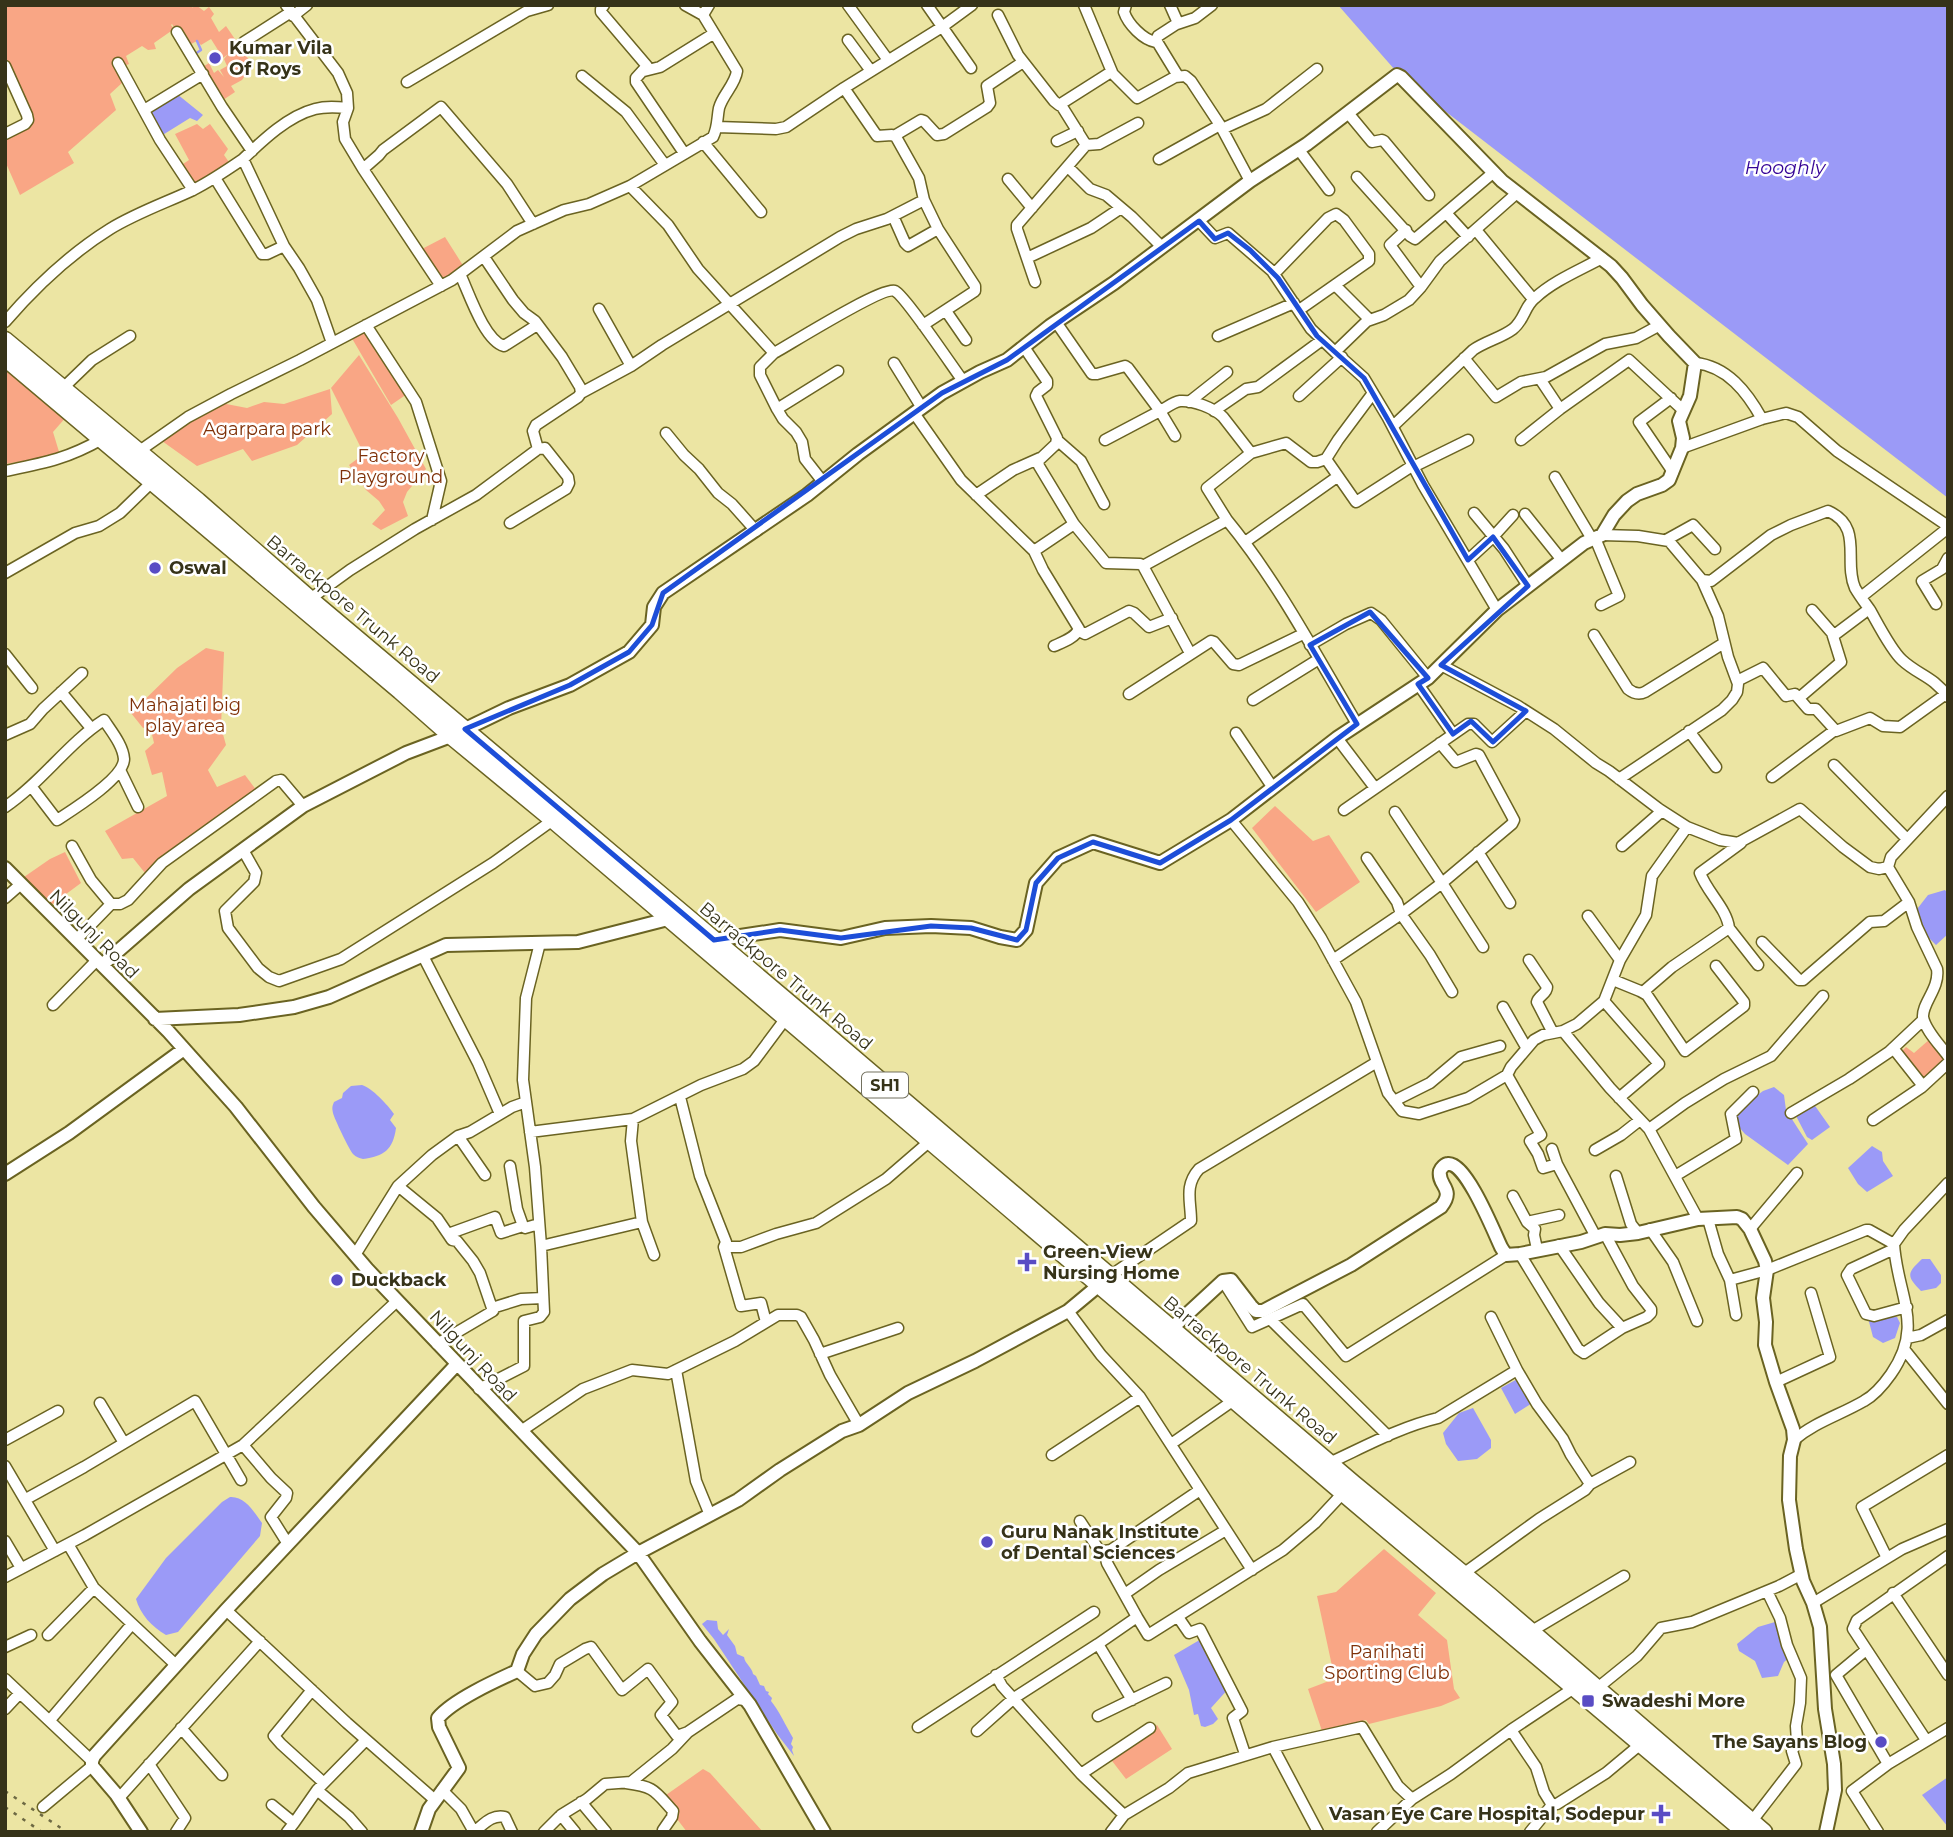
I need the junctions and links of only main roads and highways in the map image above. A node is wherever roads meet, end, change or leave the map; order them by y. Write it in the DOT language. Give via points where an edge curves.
graph roads {
  1 [pos="5,340"];
  2 [pos="5,358"];
  3 [pos="134,456"];
  4 [pos="458,733"];
  5 [pos="673,914"];
  6 [pos="1105,1280"];
  7 [pos="1586,1688"];
  8 [pos="1754,1828"];
  1 -- 3 [label="main road, Barrackpore Trunk Road / SH1"];
  2 -- 3 [label="main road, Barrackpore Trunk Road / SH1" via="102,439"];
  3 -- 4 [label="main road, Barrackpore Trunk Road / SH1" via="310,599"];
  3 -- 4 [label="main road, Barrackpore Trunk Road / SH1" via="153,481"];
  4 -- 5 [label="main road, Barrackpore Trunk Road / SH1"];
  4 -- 5 [label="main road, Barrackpore Trunk Road / SH1" via="554,820"];
  5 -- 6 [label="main road, Barrackpore Trunk Road / SH1" via="930,1141"];
  5 -- 6 [label="main road, Barrackpore Trunk Road / SH1" via="714,940"];
  6 -- 7 [label="main road, Barrackpore Trunk Road / SH1" via="1343,1493"];
  6 -- 7 [label="main road, Barrackpore Trunk Road / SH1" via="1171,1329 1463,1574 1531,1632"];
  7 -- 8 [label="main road, Barrackpore Trunk Road / SH1"];
  7 -- 8 [label="main road, Barrackpore Trunk Road / SH1" via="1642,1743"];
}
